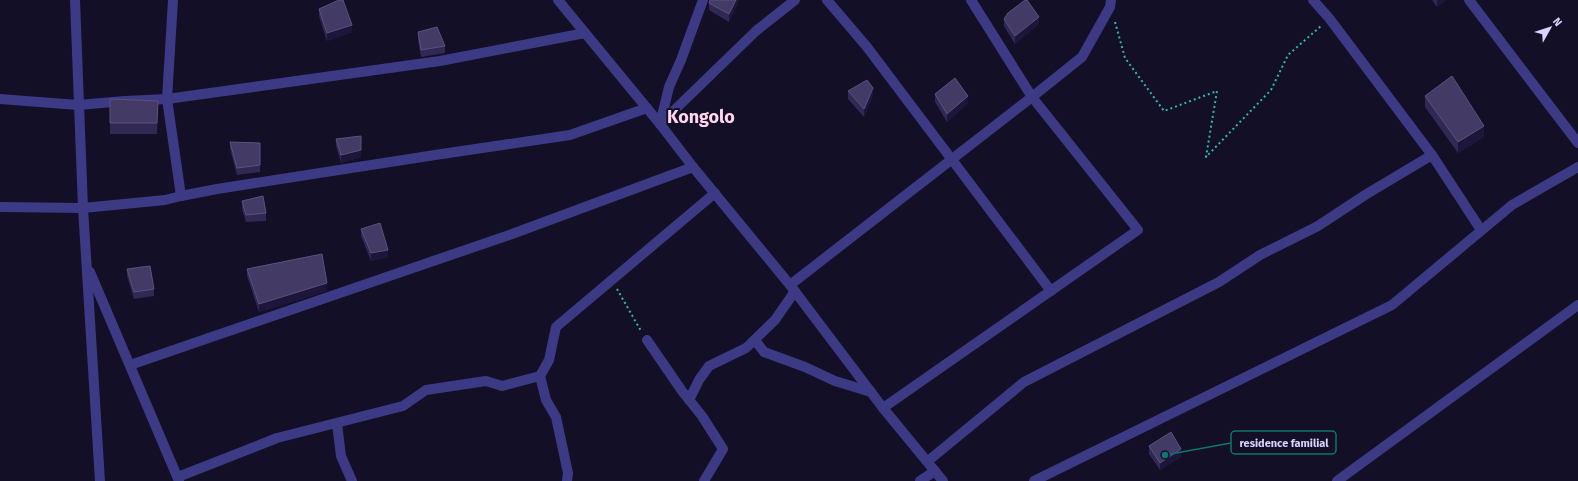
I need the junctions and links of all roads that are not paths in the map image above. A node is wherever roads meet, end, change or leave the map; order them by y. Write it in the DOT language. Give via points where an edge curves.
graph roads {
  1 [pos="75,0"];
  2 [pos="173,0"];
  3 [pos="558,0"];
  4 [pos="703,0"];
  5 [pos="795,0"];
  6 [pos="827,0"];
  7 [pos="971,0"];
  8 [pos="1313,0"];
  9 [pos="1469,0"];
  10 [pos="1111,3"];
  11 [pos="584,33"];
  12 [pos="1032,97"];
  13 [pos="0,99"];
  14 [pos="167,99"];
  15 [pos="78,105"];
  16 [pos="647,108"];
  17 [pos="660,124"];
  18 [pos="1578,143"];
  19 [pos="1432,155"];
  20 [pos="952,159"];
  21 [pos="693,167"];
  22 [pos="1578,167"];
  23 [pos="715,193"];
  24 [pos="181,196"];
  25 [pos="0,207"];
  26 [pos="83,208"];
  27 [pos="1481,230"];
  28 [pos="86,264"];
  29 [pos="793,288"];
  30 [pos="1051,291"];
  31 [pos="1578,304"];
  32 [pos="647,340"];
  33 [pos="755,340"];
  34 [pos="130,365"];
  35 [pos="540,376"];
  36 [pos="871,392"];
  37 [pos="689,400"];
  38 [pos="883,408"];
  39 [pos="336,424"];
  40 [pos="928,461"];
  41 [pos="935,471"];
  42 [pos="179,479"];
  43 [pos="100,481"];
  44 [pos="352,481"];
  45 [pos="568,481"];
  46 [pos="704,481"];
  47 [pos="920,481"];
  48 [pos="943,481"];
  49 [pos="1034,481"];
  50 [pos="1337,481"];
  1 -- 15 [label="street"];
  2 -- 14 [label="street"];
  3 -- 11 [label="street"];
  4 -- 17 [label="street" via="669,87"];
  5 -- 17 [label="street" via="756,31"];
  6 -- 20 [label="street" via="867,47"];
  7 -- 12 [label="street"];
  8 -- 19 [label="street"];
  9 -- 18 [label="street"];
  10 -- 12 [label="street" via="1082,57"];
  11 -- 14 [label="street" via="440,61"];
  11 -- 16 [label="street"];
  12 -- 20 [label="street"];
  12 -- 30 [label="street" via="1138,230"];
  13 -- 15 [label="street"];
  14 -- 15 [label="street"];
  14 -- 24 [label="street"];
  15 -- 26 [label="street"];
  16 -- 17 [label="street"];
  16 -- 24 [label="street" via="570,135 435,154"];
  17 -- 21 [label="street"];
  19 -- 27 [label="street"];
  19 -- 40 [label="street" via="1318,226 1260,255 1219,282 1024,382"];
  20 -- 29 [label="street"];
  20 -- 30 [label="street"];
  21 -- 23 [label="street"];
  21 -- 34 [label="street" via="512,234"];
  22 -- 27 [label="street" via="1512,205"];
  23 -- 29 [label="street"];
  23 -- 35 [label="street" via="556,327 549,360"];
  24 -- 26 [label="street" via="166,200"];
  25 -- 26 [label="street"];
  26 -- 28 [label="street"];
  27 -- 49 [label="street" via="1392,305"];
  28 -- 34 [label="street"];
  28 -- 43 [label="street"];
  29 -- 33 [label="street" via="775,320"];
  29 -- 36 [label="street"];
  30 -- 38 [label="street"];
  31 -- 50 [label="street"];
  32 -- 37 [label="street"];
  33 -- 36 [label="street" via="764,352 806,366 835,381"];
  33 -- 37 [label="street" via="746,348 709,366"];
  34 -- 42 [label="street"];
  35 -- 39 [label="street" via="502,386 486,381 426,390 403,406"];
  35 -- 45 [label="street" via="546,400 556,417"];
  36 -- 38 [label="street"];
  37 -- 46 [label="street" via="723,449"];
  38 -- 40 [label="street"];
  39 -- 42 [label="street" via="277,438"];
  39 -- 44 [label="street" via="341,456"];
  40 -- 41 [label="street"];
  41 -- 47 [label="street"];
  41 -- 48 [label="street"];
}
